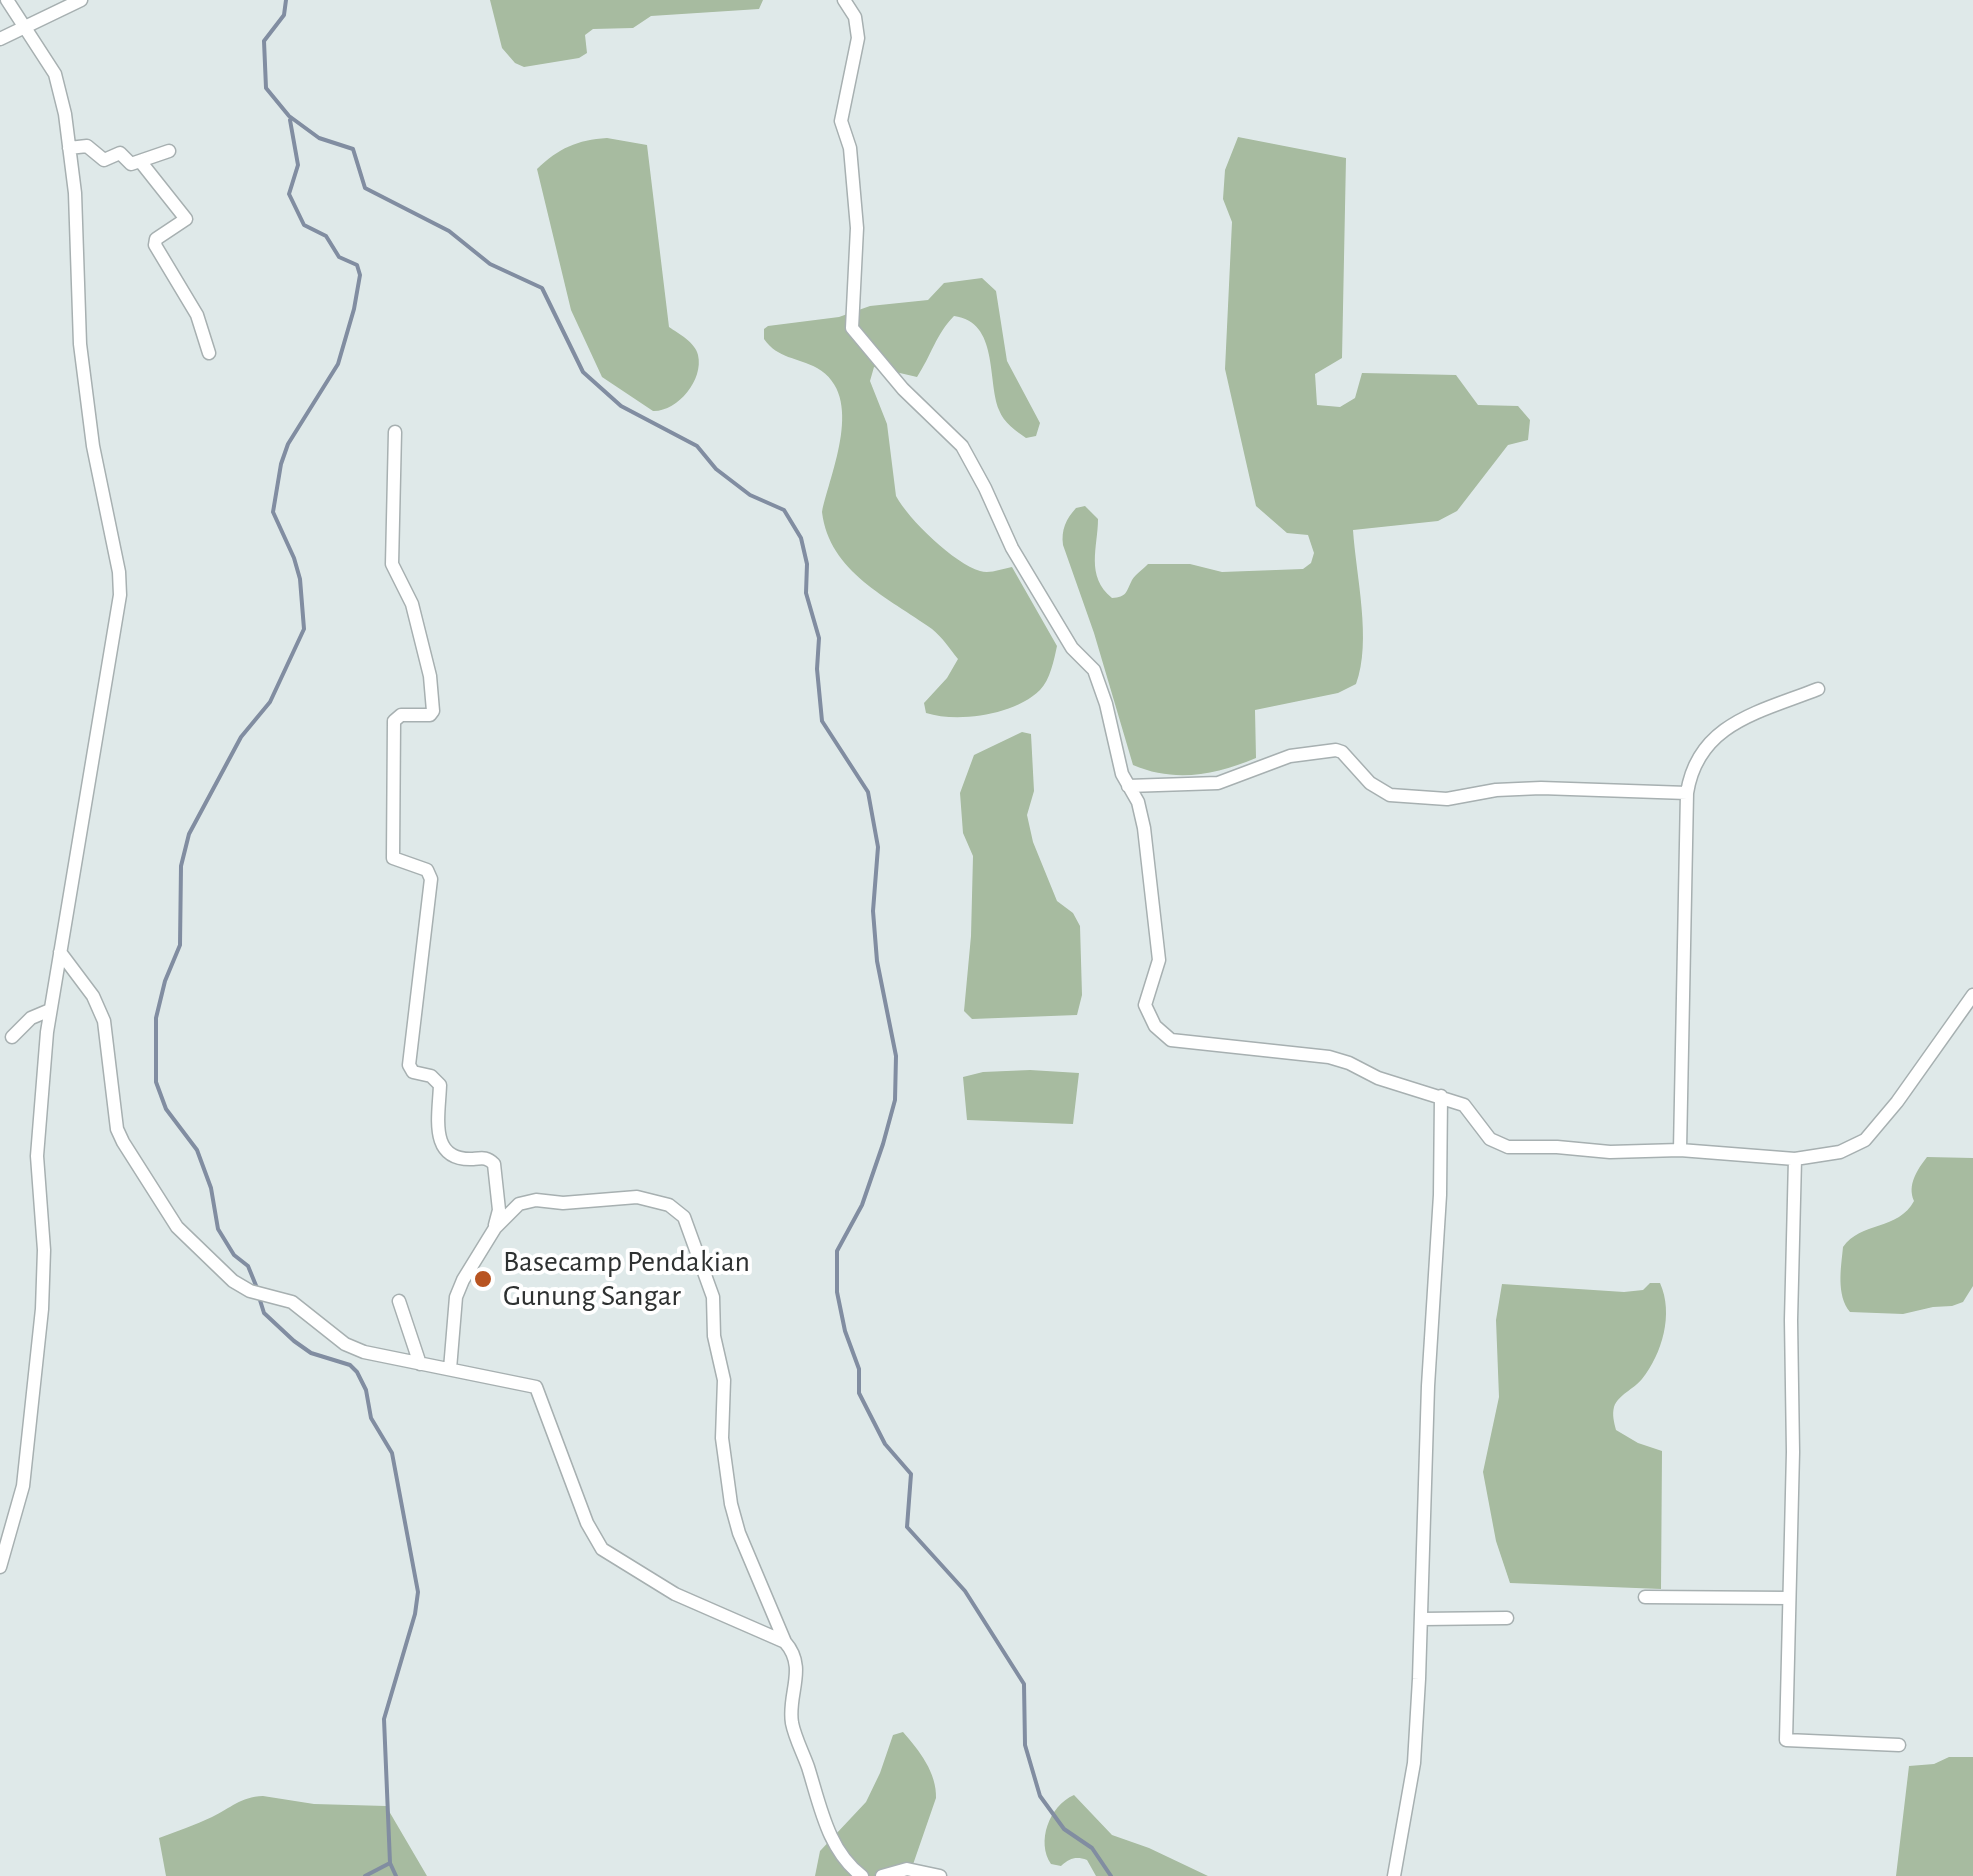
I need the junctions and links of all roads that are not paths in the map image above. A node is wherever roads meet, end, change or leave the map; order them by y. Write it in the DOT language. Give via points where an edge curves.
graph roads {
  1 [pos="6,0"];
  2 [pos="81,0"];
  3 [pos="844,0"];
  4 [pos="24,28"];
  5 [pos="0,39"];
  6 [pos="69,148"];
  7 [pos="169,151"];
  8 [pos="140,162"];
  9 [pos="209,353"];
  10 [pos="395,432"];
  11 [pos="1818,688"];
  12 [pos="1128,786"];
  13 [pos="1687,793"];
  14 [pos="60,952"];
  15 [pos="1973,995"];
  16 [pos="50,1010"];
  17 [pos="12,1037"];
  18 [pos="1441,1096"];
  19 [pos="1680,1150"];
  20 [pos="1794,1160"];
  21 [pos="495,1228"];
  22 [pos="400,1300"];
  23 [pos="420,1364"];
  24 [pos="450,1369"];
  25 [pos="0,1567"];
  26 [pos="1645,1597"];
  27 [pos="1788,1598"];
  28 [pos="1507,1618"];
  29 [pos="1422,1619"];
  30 [pos="785,1642"];
  31 [pos="1899,1745"];
  32 [pos="862,1876"];
  33 [pos="882,1876"];
  34 [pos="940,1876"];
  35 [pos="1394,1876"];
  1 -- 4 [label="street"];
  2 -- 4 [label="street"];
  3 -- 12 [label="street" via="858,28 841,120 850,148 856,228 854,333 976,468 1012,548 1072,648 1094,670"];
  4 -- 5 [label="street"];
  4 -- 6 [label="street" via="61,90"];
  6 -- 8 [label="street" via="87,146 101,159 120,153 128,163"];
  6 -- 14 [label="street" via="80,344 120,595"];
  7 -- 8 [label="street"];
  8 -- 9 [label="street" via="186,220 155,245 196,315"];
  10 -- 21 [label="street" via="391,561 412,604 433,711 401,714 394,721 392,854 431,879 409,1064 440,1085 439,1134 446,1151 494,1164"];
  11 -- 13 [label="street" via="1718,734 1696,758"];
  12 -- 13 [label="street" via="1218,783 1290,756 1336,750 1390,794 1448,799 1542,788"];
  12 -- 18 [label="street" via="1144,828 1159,960 1145,1005 1162,1034 1329,1057"];
  13 -- 19 [label="street"];
  14 -- 16 [label="street"];
  14 -- 23 [label="street" via="94,996 104,1021 118,1129 177,1227 250,1292 292,1302 345,1344"];
  15 -- 20 [label="street" via="1865,1140"];
  16 -- 17 [label="street"];
  16 -- 25 [label="street" via="37,1156 42,1308 22,1486"];
  18 -- 19 [label="street" via="1466,1106 1490,1139 1508,1147"];
  18 -- 29 [label="street"];
  19 -- 20 [label="street"];
  20 -- 27 [label="street"];
  21 -- 24 [label="street" via="456,1296"];
  21 -- 30 [label="street" via="519,1204 536,1200 638,1197 669,1205 684,1217 713,1296 730,1504"];
  22 -- 23 [label="street"];
  23 -- 24 [label="street"];
  24 -- 30 [label="street" via="538,1390 593,1538 610,1556 675,1594"];
  26 -- 27 [label="street"];
  27 -- 31 [label="street" via="1786,1740"];
  28 -- 29 [label="street"];
  29 -- 35 [label="street" via="1414,1763"];
  30 -- 32 [label="street" via="798,1666 793,1728 826,1823"];
  33 -- 34 [label="street" via="908,1869"];
}
